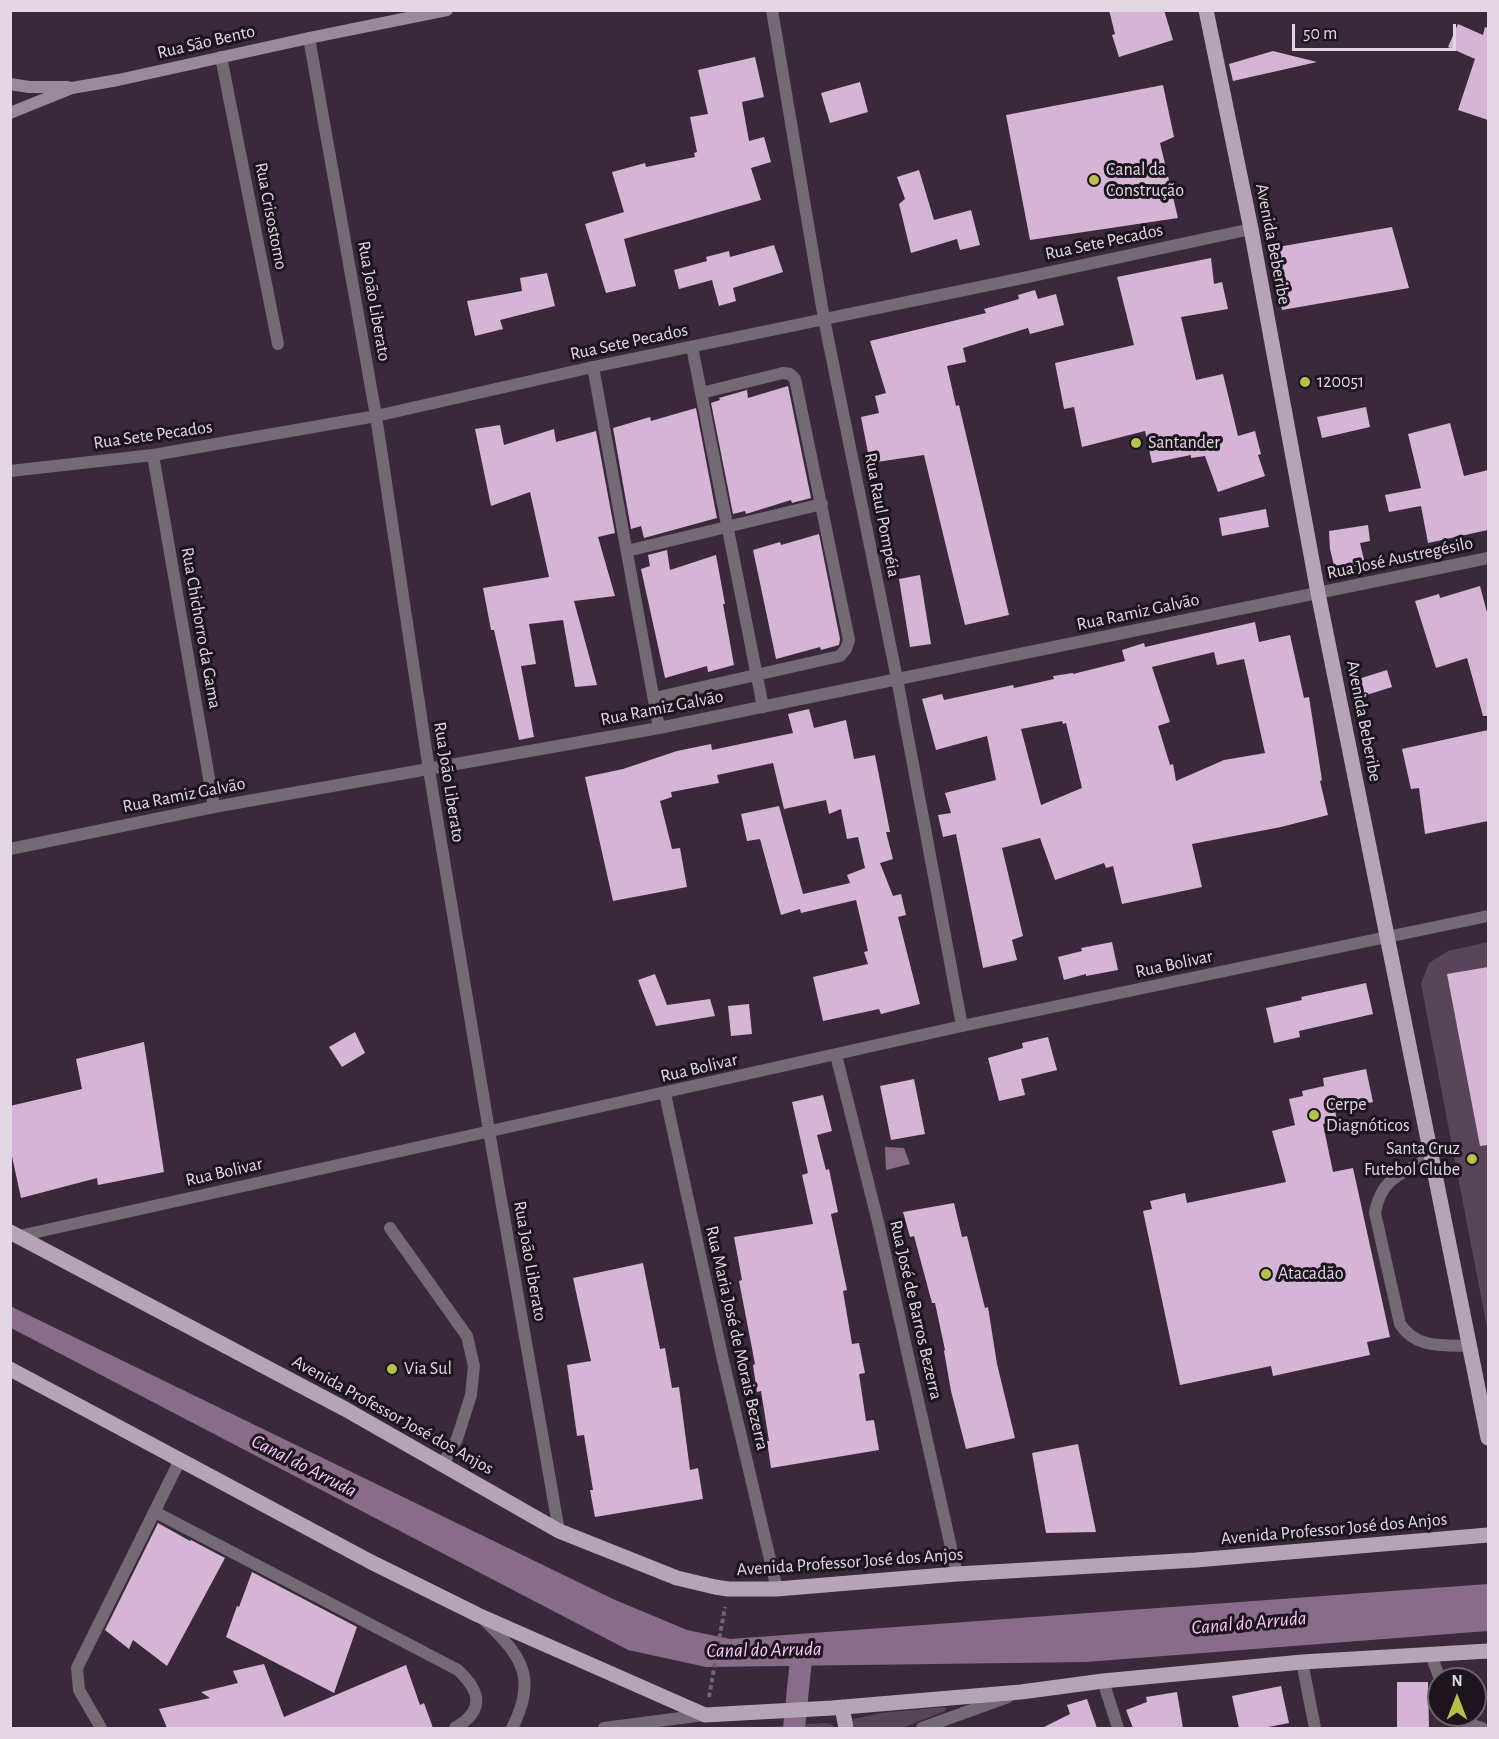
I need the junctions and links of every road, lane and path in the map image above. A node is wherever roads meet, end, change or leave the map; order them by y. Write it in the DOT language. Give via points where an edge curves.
graph roads {
  1 [pos="447,10"];
  2 [pos="772,10"];
  3 [pos="1206,10"];
  4 [pos="309,38"];
  5 [pos="221,57"];
  6 [pos="10,84"];
  7 [pos="72,88"];
  8 [pos="10,113"];
  9 [pos="1251,229"];
  10 [pos="824,319"];
  11 [pos="278,344"];
  12 [pos="692,347"];
  13 [pos="593,367"];
  14 [pos="701,393"];
  15 [pos="376,416"];
  16 [pos="153,455"];
  17 [pos="10,471"];
  18 [pos="822,504"];
  19 [pos="728,526"];
  20 [pos="627,551"];
  21 [pos="1488,558"];
  22 [pos="1318,593"];
  23 [pos="757,675"];
  24 [pos="897,680"];
  25 [pos="654,698"];
  26 [pos="763,707"];
  27 [pos="659,728"];
  28 [pos="429,770"];
  29 [pos="214,807"];
  30 [pos="10,849"];
  31 [pos="1488,916"];
  32 [pos="1387,937"];
  33 [pos="962,1026"];
  34 [pos="836,1055"];
  35 [pos="665,1094"];
  36 [pos="489,1131"];
  37 [pos="1432,1157"];
  38 [pos="390,1228"];
  39 [pos="15,1234"];
  40 [pos="1470,1346"];
  41 [pos="10,1370"];
  42 [pos="1488,1438"];
  43 [pos="180,1460"];
  44 [pos="443,1464"];
  45 [pos="155,1512"];
  46 [pos="559,1531"];
  47 [pos="1488,1535"];
  48 [pos="957,1574"];
  49 [pos="728,1589"];
  50 [pos="777,1589"];
  51 [pos="478,1616"];
  52 [pos="1488,1652"];
  53 [pos="1431,1655"];
  54 [pos="1302,1662"];
  55 [pos="1436,1667"];
  56 [pos="1103,1681"];
  57 [pos="712,1686"];
  58 [pos="1021,1692"];
  59 [pos="837,1707"];
  60 [pos="705,1715"];
  61 [pos="100,1728"];
  62 [pos="455,1728"];
  63 [pos="512,1728"];
  64 [pos="604,1728"];
  65 [pos="846,1728"];
  66 [pos="922,1728"];
  67 [pos="1118,1728"];
  68 [pos="1315,1728"];
  1 -- 4 [label="main road, Rua São Bento"];
  2 -- 10 [label="street, Rua Raul Pompéia"];
  3 -- 9 [label="main road, Avenida Beberibe"];
  4 -- 5 [label="main road, Rua São Bento"];
  4 -- 15 [label="street, Rua João Liberato"];
  5 -- 7 [label="main road, Rua São Bento"];
  5 -- 11 [label="street, Rua Crisostomo"];
  6 -- 7 [label="main road"];
  7 -- 8 [label="main road, Rua São Bento"];
  9 -- 10 [label="street, Rua Sete Pecados"];
  9 -- 22 [label="main road, Avenida Beberibe"];
  10 -- 12 [label="street, Rua Sete Pecados"];
  10 -- 24 [label="street, Rua Raul Pompéia"];
  12 -- 13 [label="street, Rua Sete Pecados"];
  12 -- 14 [label="street"];
  13 -- 15 [label="street, Rua Sete Pecados"];
  13 -- 20 [label="street"];
  14 -- 18 [label="street" via="790,374 795,379"];
  14 -- 19 [label="street"];
  15 -- 16 [label="street, Rua Sete Pecados"];
  15 -- 28 [label="street, Rua João Liberato"];
  16 -- 17 [label="street, Rua Sete Pecados"];
  16 -- 29 [label="street, Rua Chichorro da Gama"];
  18 -- 19 [label="street"];
  18 -- 23 [label="street" via="849,640 846,649 840,656"];
  19 -- 20 [label="street"];
  19 -- 23 [label="street"];
  20 -- 25 [label="street"];
  21 -- 22 [label="street, Rua José Austregésilo"];
  22 -- 24 [label="street, Rua Ramiz Galvão"];
  22 -- 32 [label="main road, Avenida Beberibe"];
  23 -- 25 [label="street"];
  23 -- 26 [label="street"];
  24 -- 26 [label="street, Rua Ramiz Galvão"];
  24 -- 33 [label="street, Rua Raul Pompéia"];
  25 -- 27 [label="street"];
  26 -- 27 [label="street, Rua Ramiz Galvão"];
  27 -- 28 [label="street, Rua Ramiz Galvão"];
  28 -- 29 [label="street, Rua Ramiz Galvão"];
  28 -- 36 [label="street, Rua João Liberato"];
  29 -- 30 [label="street, Rua Ramiz Galvão"];
  31 -- 32 [label="street, Rua Bolivar"];
  32 -- 33 [label="street, Rua Bolivar"];
  32 -- 37 [label="main road, Avenida Beberibe"];
  33 -- 34 [label="street, Rua Bolivar"];
  34 -- 35 [label="street, Rua Bolivar"];
  34 -- 48 [label="street, Rua José de Barros Bezerra"];
  35 -- 36 [label="street, Rua Bolivar"];
  35 -- 50 [label="street, Rua Maria José de Morais Bezerra"];
  36 -- 39 [label="street, Rua Bolivar"];
  36 -- 46 [label="street, Rua João Liberato"];
  37 -- 40 [label="main road, Avenida Beberibe"];
  37 -- 40 [label="street" via="1384,1186 1376,1213 1400,1324 1406,1333 1432,1345"];
  38 -- 44 [label="street" via="468,1336 474,1366 471,1395 457,1439"];
  39 -- 44 [label="main road, Avenida Professor José dos Anjos"];
  40 -- 42 [label="main road, Avenida Beberibe"];
  41 -- 43 [label="main road"];
  43 -- 45 [label="street"];
  43 -- 51 [label="main road"];
  44 -- 46 [label="main road, Avenida Professor José dos Anjos"];
  45 -- 61 [label="street" via="77,1668 79,1690"];
  45 -- 62 [label="street" via="458,1670 477,1695 469,1720"];
  46 -- 49 [label="main road, Avenida Professor José dos Anjos" via="677,1578"];
  47 -- 48 [label="main road, Avenida Professor José dos Anjos" via="1196,1560"];
  48 -- 50 [label="main road, Avenida Professor José dos Anjos"];
  49 -- 50 [label="main road, Avenida Professor José dos Anjos"];
  49 -- 57 [label="path"];
  51 -- 60 [label="main road"];
  51 -- 63 [label="street" via="505,1641 524,1672 522,1709"];
  52 -- 53 [label="main road"];
  53 -- 54 [label="main road"];
  53 -- 55 [label="street"];
  54 -- 56 [label="main road"];
  54 -- 68 [label="street"];
  56 -- 58 [label="main road"];
  56 -- 67 [label="street"];
  58 -- 59 [label="main road"];
  58 -- 66 [label="street"];
  59 -- 60 [label="main road"];
  59 -- 65 [label="main road"];
  60 -- 64 [label="street"];
}
